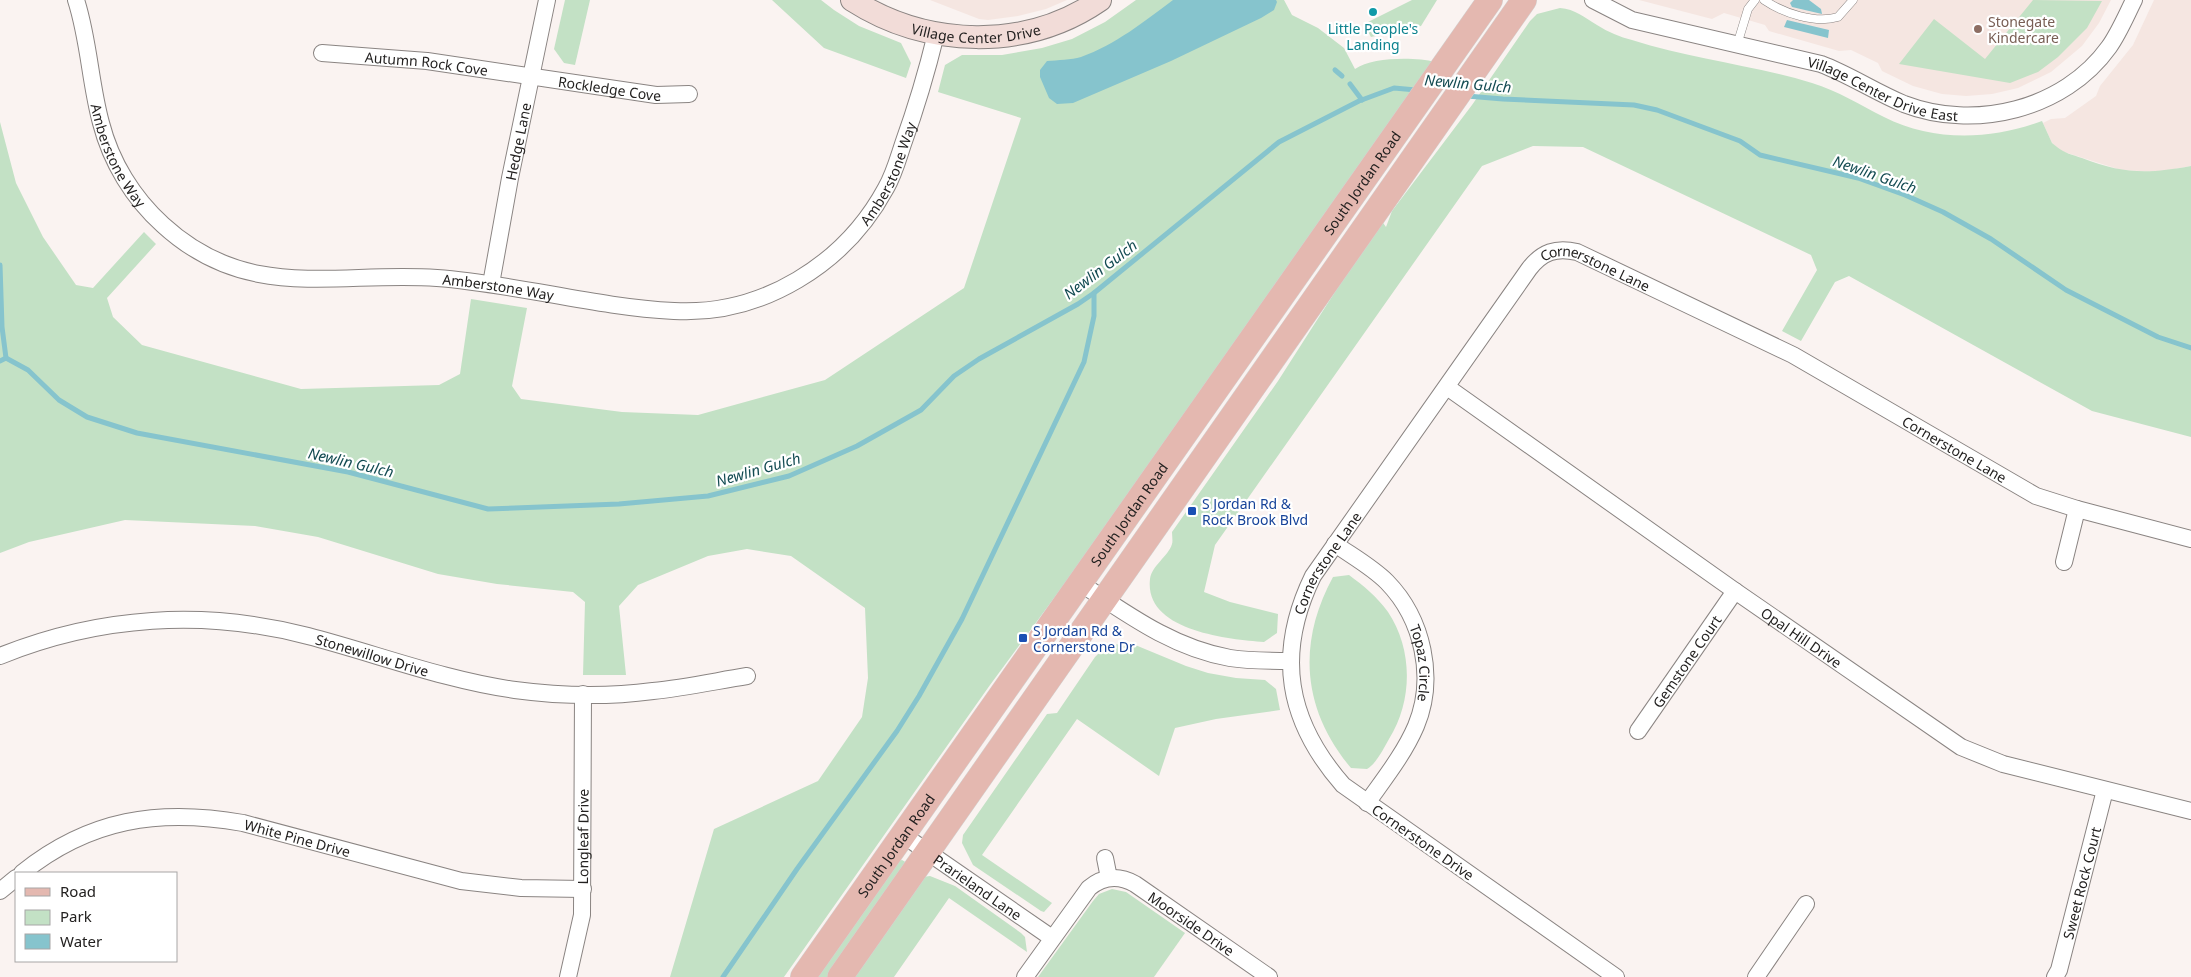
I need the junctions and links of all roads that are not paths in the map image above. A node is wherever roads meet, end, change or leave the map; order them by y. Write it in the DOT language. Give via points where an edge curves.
graph roads {
  1 [pos="76,0"];
  2 [pos="548,0"];
  3 [pos="852,0"];
  4 [pos="1100,0"];
  5 [pos="1490,0"];
  6 [pos="1593,0"];
  7 [pos="1755,0"];
  8 [pos="1764,0"];
  9 [pos="1853,0"];
  10 [pos="2134,0"];
  11 [pos="1518,4"];
  12 [pos="936,34"];
  13 [pos="1736,45"];
  14 [pos="322,53"];
  15 [pos="530,75"];
  16 [pos="689,94"];
  17 [pos="492,284"];
  18 [pos="1447,387"];
  19 [pos="2077,509"];
  20 [pos="2191,538"];
  21 [pos="1334,544"];
  22 [pos="2064,562"];
  23 [pos="1080,583"];
  24 [pos="1735,591"];
  25 [pos="1105,599"];
  26 [pos="0,656"];
  27 [pos="1291,661"];
  28 [pos="747,676"];
  29 [pos="584,694"];
  30 [pos="1638,731"];
  31 [pos="2105,790"];
  32 [pos="1367,803"];
  33 [pos="2191,811"];
  34 [pos="903,835"];
  35 [pos="928,852"];
  36 [pos="1105,858"];
  37 [pos="23,872"];
  38 [pos="1109,878"];
  39 [pos="15,879"];
  40 [pos="583,889"];
  41 [pos="0,891"];
  42 [pos="1806,904"];
  43 [pos="1052,938"];
  44 [pos="568,977"];
  45 [pos="803,977"];
  46 [pos="840,977"];
  47 [pos="1025,977"];
  48 [pos="1270,977"];
  49 [pos="1616,977"];
  50 [pos="1756,977"];
  51 [pos="2055,977"];
  1 -- 17 [label="street, Amberstone Way" via="101,123 112,154 144,206 189,245 226,266 276,278 418,277"];
  2 -- 15 [label="street, Hedge Lane"];
  3 -- 12 [label="street, Village Center Drive" via="897,23"];
  4 -- 12 [label="street, Village Center Drive" via="1062,20 1024,32 975,38"];
  5 -- 23 [label="main road, South Jordan Road"];
  6 -- 13 [label="street, Village Center Drive East" via="1632,20"];
  7 -- 13 [label="lane" via="1748,9"];
  8 -- 9 [label="lane" via="1782,10 1824,20 1838,17"];
  10 -- 13 [label="street, Village Center Drive East" via="2108,48 2081,77 2039,102 1988,115 1958,116 1917,108 1821,64"];
  11 -- 25 [label="main road, South Jordan Road"];
  12 -- 17 [label="street, Amberstone Way" via="910,126 887,187 848,241 791,284 763,298 684,312"];
  14 -- 15 [label="street, Autumn Rock Cove" via="406,58"];
  15 -- 16 [label="street, Rockledge Cove" via="656,95"];
  15 -- 17 [label="street, Hedge Lane"];
  18 -- 19 [label="street, Cornerstone Lane" via="1535,262 1550,251 1566,250 1587,256 1758,337 2011,484"];
  18 -- 21 [label="street, Cornerstone Lane"];
  18 -- 24 [label="street, Opal Hill Drive"];
  19 -- 20 [label="street, Cornerstone Lane"];
  19 -- 22 [label="street"];
  21 -- 27 [label="street, Cornerstone Lane" via="1304,595"];
  21 -- 32 [label="street, Topaz Circle" via="1377,573 1403,602 1419,637 1426,673 1423,702 1415,727"];
  23 -- 25 [label="street"];
  23 -- 34 [label="main road, South Jordan Road"];
  24 -- 30 [label="street, Gemstone Court"];
  24 -- 31 [label="street, Opal Hill Drive" via="1961,747 2003,764"];
  25 -- 27 [label="street" via="1153,630 1186,646 1232,658"];
  25 -- 35 [label="main road, South Jordan Road"];
  26 -- 29 [label="street, Stonewillow Drive" via="97,627 158,620 213,620 291,632 464,681 517,690"];
  27 -- 32 [label="street, Cornerstone Drive" via="1296,704 1310,739 1343,785"];
  28 -- 29 [label="street, Stonewillow Drive" via="653,692"];
  29 -- 40 [label="street, Longleaf Drive"];
  31 -- 33 [label="street, Opal Hill Drive"];
  31 -- 51 [label="street, Sweet Rock Court"];
  32 -- 49 [label="street, Cornerstone Drive"];
  34 -- 35 [label="street, Prarieland Lane"];
  34 -- 45 [label="main road, South Jordan Road"];
  35 -- 43 [label="street, Prarieland Lane"];
  35 -- 46 [label="main road, South Jordan Road"];
  36 -- 38 [label="street"];
  37 -- 40 [label="street, White Pine Drive" via="88,833 159,816 182,816 243,823 461,881 521,888"];
  38 -- 43 [label="street" via="1089,888"];
  38 -- 48 [label="street, Moorside Drive" via="1119,877 1135,884"];
  39 -- 41 [label="street"];
  40 -- 44 [label="street, Longleaf Drive" via="579,932"];
  42 -- 50 [label="street"];
  43 -- 47 [label="street"];
}
